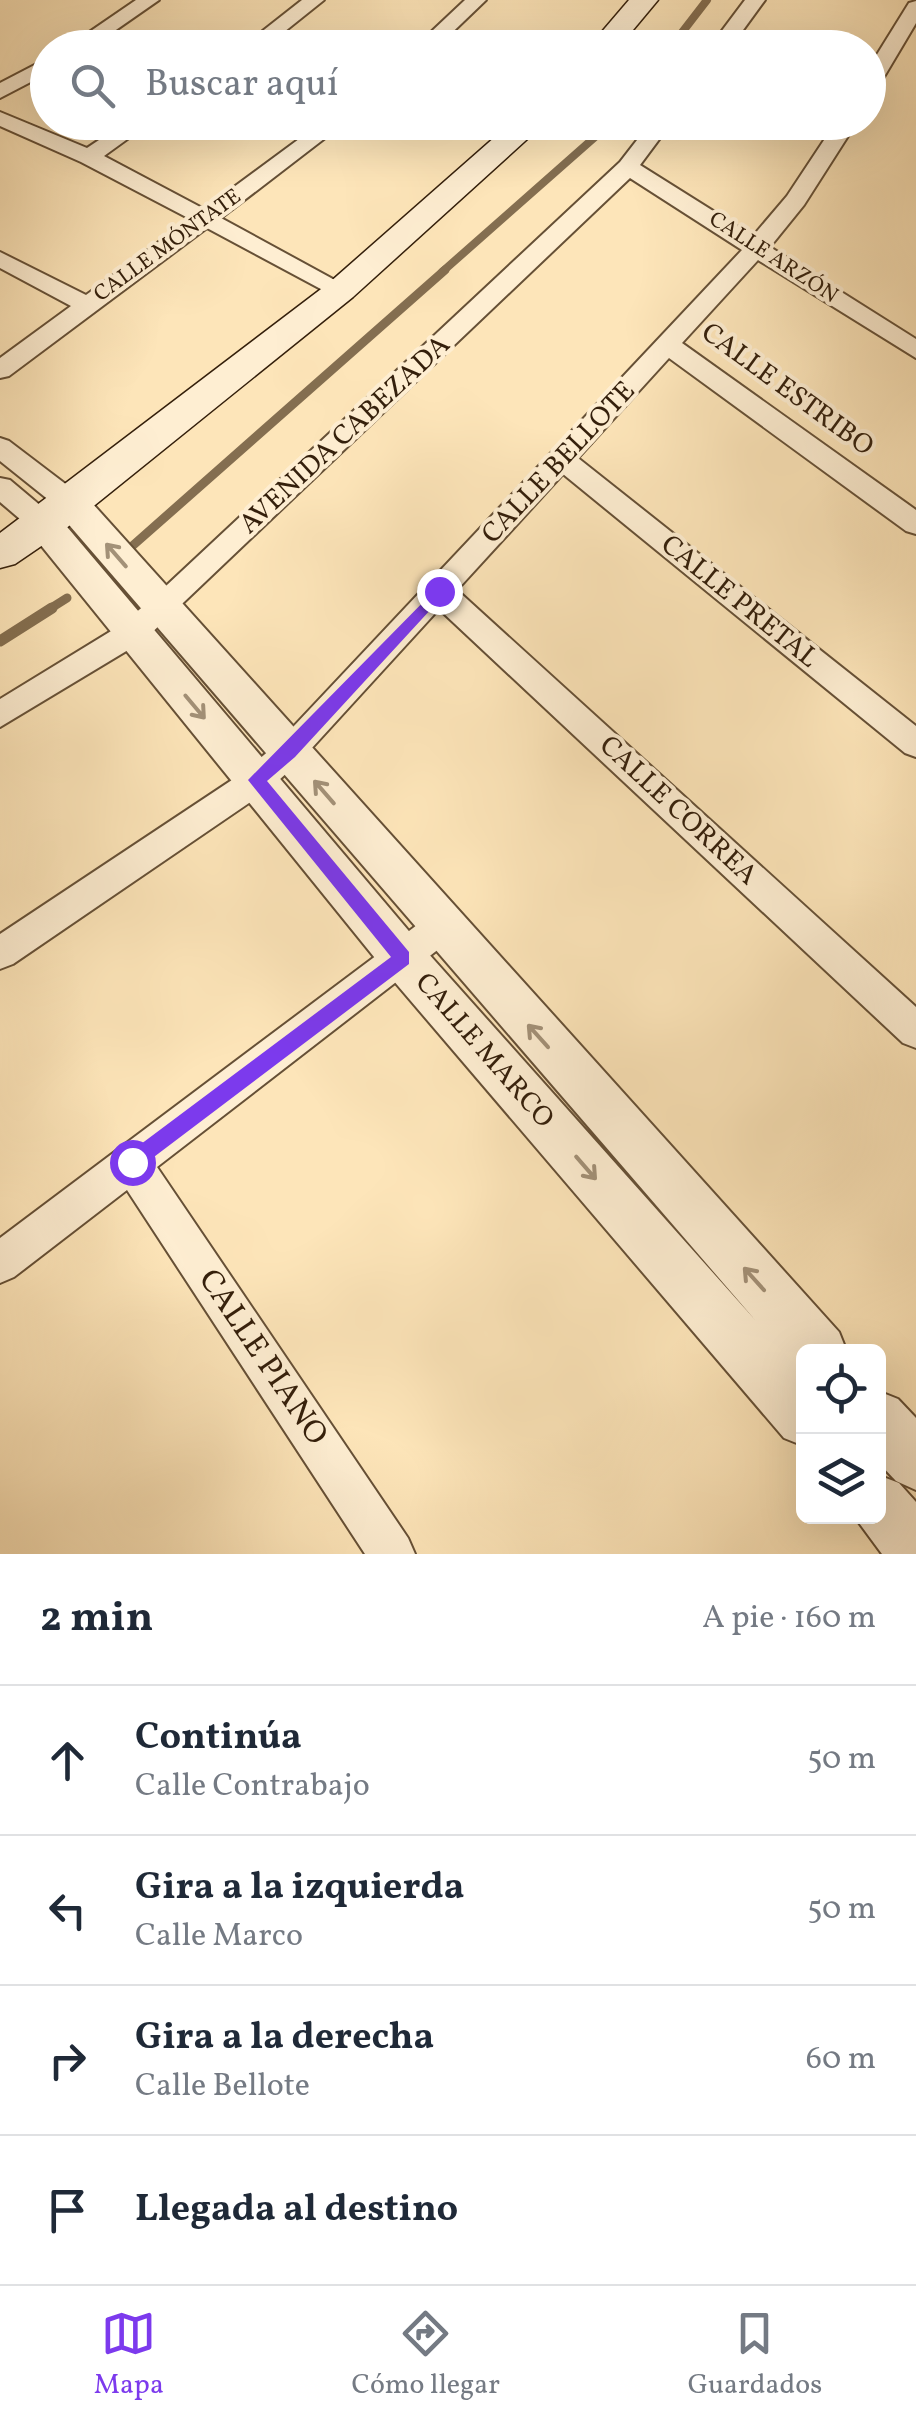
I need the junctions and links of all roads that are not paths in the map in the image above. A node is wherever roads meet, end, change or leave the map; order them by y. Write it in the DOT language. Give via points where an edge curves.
graph roads {
  1 [pos="148,0"];
  2 [pos="314,0"];
  3 [pos="476,0"];
  4 [pos="644,0"];
  5 [pos="755,0"];
  6 [pos="916,7"];
  7 [pos="103,30"];
  8 [pos="275,30"];
  9 [pos="444,30"];
  10 [pos="618,30"];
  11 [pos="732,30"];
  12 [pos="886,57"];
  13 [pos="30,74"];
  14 [pos="0,92"];
  15 [pos="0,118"];
  16 [pos="30,131"];
  17 [pos="51,140"];
  18 [pos="115,140"];
  19 [pos="312,140"];
  20 [pos="511,140"];
  21 [pos="648,140"];
  22 [pos="836,140"];
  23 [pos="90,157"];
  24 [pos="628,167"];
  25 [pos="208,218"];
  26 [pos="757,247"];
  27 [pos="0,259"];
  28 [pos="341,290"];
  29 [pos="86,304"];
  30 [pos="668,345"];
  31 [pos="916,350"];
  32 [pos="0,370"];
  33 [pos="0,447"];
  34 [pos="562,460"];
  35 [pos="0,486"];
  36 [pos="57,514"];
  37 [pos="916,524"];
  38 [pos="0,553"];
  39 [pos="439,591"];
  40 [pos="147,620"];
  41 [pos="0,715"];
  42 [pos="916,744"];
  43 [pos="273,766"];
  44 [pos="441,927"];
  45 [pos="0,953"];
  46 [pos="403,958"];
  47 [pos="916,1031"];
  48 [pos="132,1162"];
  49 [pos="0,1263"];
  50 [pos="812,1344"];
  51 [pos="796,1409"];
  52 [pos="886,1428"];
  53 [pos="916,1461"];
  54 [pos="886,1513"];
  55 [pos="916,1547"];
  56 [pos="392,1554"];
  1 -- 7 [label="street"];
  2 -- 8 [label="street"];
  3 -- 9 [label="street"];
  4 -- 10 [label="main road"];
  5 -- 11 [label="street"];
  6 -- 12 [label="street"];
  13 -- 14 [label="street"];
  15 -- 16 [label="street"];
  17 -- 23 [label="street"];
  18 -- 23 [label="street"];
  19 -- 25 [label="street, CALLE MÓNTATE"];
  20 -- 28 [label="main road"];
  21 -- 24 [label="street, AVENIDA CABEZADA"];
  22 -- 26 [label="street, CALLE BELLOTE"];
  23 -- 25 [label="street"];
  24 -- 26 [label="street, CALLE ARZÓN"];
  24 -- 40 [label="street, AVENIDA CABEZADA"];
  25 -- 28 [label="street"];
  25 -- 29 [label="street, CALLE MÓNTATE"];
  26 -- 30 [label="street, CALLE BELLOTE"];
  26 -- 31 [label="street, CALLE ARZÓN"];
  27 -- 29 [label="street"];
  28 -- 36 [label="main road"];
  29 -- 32 [label="street, CALLE MÓNTATE"];
  30 -- 34 [label="street, CALLE BELLOTE"];
  30 -- 37 [label="street, CALLE ESTRIBO"];
  33 -- 36 [label="street"];
  34 -- 39 [label="street, CALLE BELLOTE"];
  34 -- 42 [label="street, CALLE PRETAL"];
  35 -- 36 [label="street"];
  36 -- 38 [label="main road"];
  36 -- 40 [label="street, CALLE MARCO"];
  39 -- 43 [label="street, CALLE BELLOTE"];
  39 -- 47 [label="street, CALLE CORREA"];
  40 -- 41 [label="street, AVENIDA CABEZADA"];
  40 -- 43 [label="street, CALLE MARCO"];
  44 -- 43 [label="street, CALLE MARCO, one-way"];
  43 -- 45 [label="street, CALLE BELLOTE"];
  43 -- 46 [label="street, CALLE MARCO"];
  44 -- 46 [label="street"];
  50 -- 44 [label="street, CALLE MARCO, one-way"];
  46 -- 48 [label="street"];
  46 -- 51 [label="street, CALLE MARCO, one-way"];
  48 -- 49 [label="street"];
  48 -- 56 [label="street, CALLE PIANO"];
  52 -- 53 [label="street"];
  54 -- 55 [label="street"];
}
